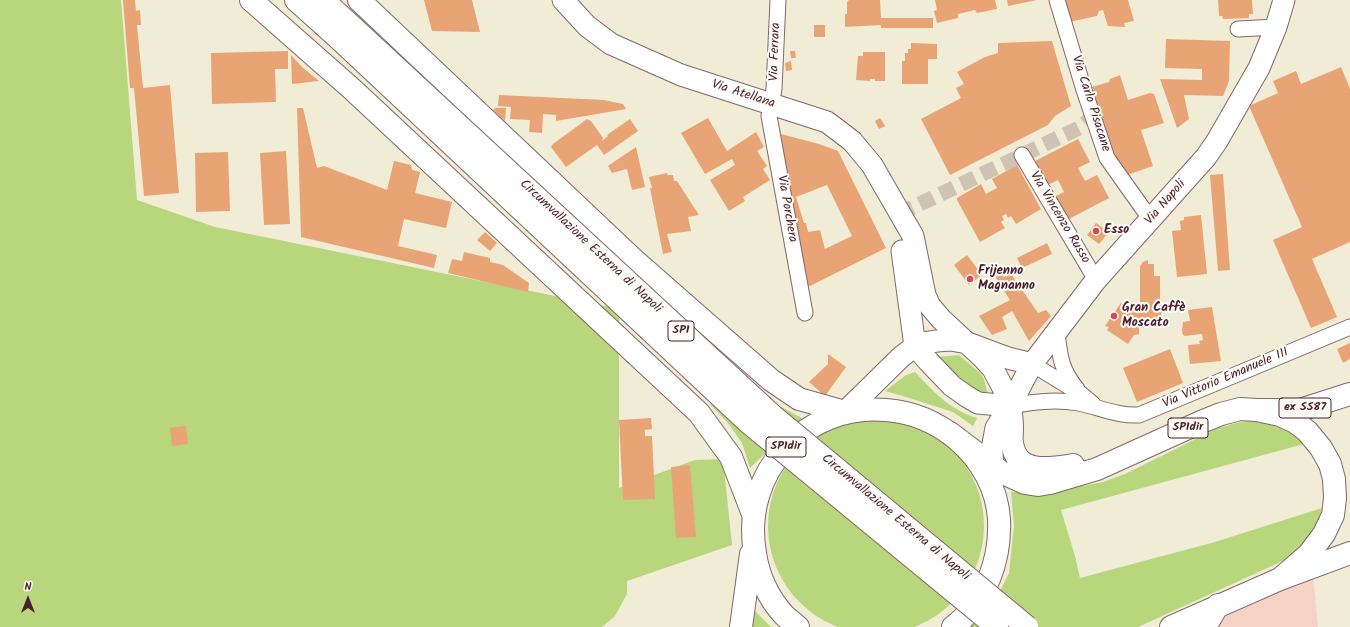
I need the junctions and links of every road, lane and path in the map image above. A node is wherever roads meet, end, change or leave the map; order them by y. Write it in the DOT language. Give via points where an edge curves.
graph roads {
  1 [pos="251,0"];
  2 [pos="296,0"];
  3 [pos="323,0"];
  4 [pos="359,0"];
  5 [pos="563,0"];
  6 [pos="778,0"];
  7 [pos="1057,0"];
  8 [pos="1284,0"];
  9 [pos="1276,27"];
  10 [pos="341,28"];
  11 [pos="1238,29"];
  12 [pos="772,104"];
  13 [pos="1022,155"];
  14 [pos="899,214"];
  15 [pos="1151,220"];
  16 [pos="1096,280"];
  17 [pos="805,313"];
  18 [pos="1350,327"];
  19 [pos="1057,333"];
  20 [pos="968,343"];
  21 [pos="915,346"];
  22 [pos="1032,364"];
  23 [pos="1081,394"];
  24 [pos="1350,394"];
  25 [pos="1010,406"];
  26 [pos="1099,408"];
  27 [pos="1257,410"];
  28 [pos="844,412"];
  29 [pos="1121,459"];
  30 [pos="993,477"];
  31 [pos="753,514"];
  32 [pos="753,541"];
  33 [pos="1350,553"];
  34 [pos="1280,579"];
  35 [pos="1218,605"];
  36 [pos="742,627"];
  37 [pos="798,627"];
  38 [pos="953,627"];
  39 [pos="997,627"];
  40 [pos="1027,627"];
  41 [pos="1171,627"];
  42 [pos="1205,627"];
  1 -- 31 [label="main road" via="352,89 699,413 731,457"];
  2 -- 10 [label="main road, Circumvallazione Esterna di Napoli"];
  3 -- 10 [label="main road, Circumvallazione Esterna di Napoli / SP1"];
  4 -- 28 [label="main road" via="633,259 771,380 799,399"];
  5 -- 12 [label="main road, Via Atellana" via="587,26 611,44 681,75"];
  6 -- 12 [label="street, Via Ferrara"];
  7 -- 15 [label="street, Via Carlo Pisacane" via="1107,158"];
  8 -- 9 [label="main road, Via Napoli"];
  9 -- 11 [label="street"];
  9 -- 15 [label="main road, Via Napoli" via="1259,68 1217,141"];
  10 -- 39 [label="main road, Circumvallazione Esterna di Napoli / SP1, bridge" via="748,422"];
  10 -- 40 [label="main road, Circumvallazione Esterna di Napoli / SP1, bridge" via="774,417"];
  12 -- 14 [label="main road, Via Atellana" via="826,122 852,141 872,165"];
  12 -- 17 [label="street, Via Porchera" via="769,116"];
  13 -- 16 [label="street, Via Vincenzo Russo"];
  14 -- 20 [label="main road, Via Atellana" via="913,236 925,295 930,306"];
  14 -- 21 [label="main road, Via Atellana" via="900,239"];
  15 -- 16 [label="main road, Via Napoli"];
  16 -- 19 [label="main road, Via Napoli"];
  18 -- 26 [label="street, Via Vittorio Emanuele III" via="1139,415 1128,416"];
  19 -- 22 [label="main road, Via Napoli"];
  19 -- 23 [label="street" via="1059,353 1067,378"];
  20 -- 21 [label="main road, Via Atellana" via="937,340"];
  20 -- 22 [label="main road, Via Atellana"];
  20 -- 25 [label="main road, Via Atellana" via="993,369 1002,383"];
  21 -- 25 [label="main road" via="952,386 966,396 978,403"];
  21 -- 28 [label="main road"];
  22 -- 23 [label="street, Via Vittorio Emanuele III"];
  22 -- 25 [label="main road, Via Napoli"];
  23 -- 26 [label="street, Via Vittorio Emanuele III"];
  24 -- 27 [label="main road, ex SS87" via="1300,410"];
  25 -- 26 [label="street, Via Vittorio Emanuele III" via="1052,400"];
  25 -- 29 [label="main road" via="1014,451 1018,459 1034,468"];
  25 -- 30 [label="main road, Via Napoli" via="996,428 992,449"];
  27 -- 29 [label="main road, SP1dir" via="1240,409 1222,414"];
  27 -- 34 [label="main road, SP1dir" via="1280,415 1307,431 1322,448 1334,478 1333,515 1324,534 1309,554"];
  28 -- 30 [label="main road, SP1dir" via="872,408 900,411 926,419 950,433"];
  28 -- 31 [label="main road, SP1dir" via="817,423 793,439 774,461 760,486"];
  29 -- 30 [label="main road, SP1dir" via="1097,470 1038,485 1025,483 1001,472"];
  30 -- 38 [label="main road, SP1dir" via="999,527 997,553 990,579 977,602"];
  31 -- 32 [label="main road, SP1dir"];
  32 -- 36 [label="main road"];
  32 -- 37 [label="main road, SP1dir" via="757,568 766,590 784,615"];
  33 -- 34 [label="main road"];
  34 -- 35 [label="main road, SP1dir"];
  35 -- 41 [label="main road, SP1dir"];
  35 -- 42 [label="main road"];
}
